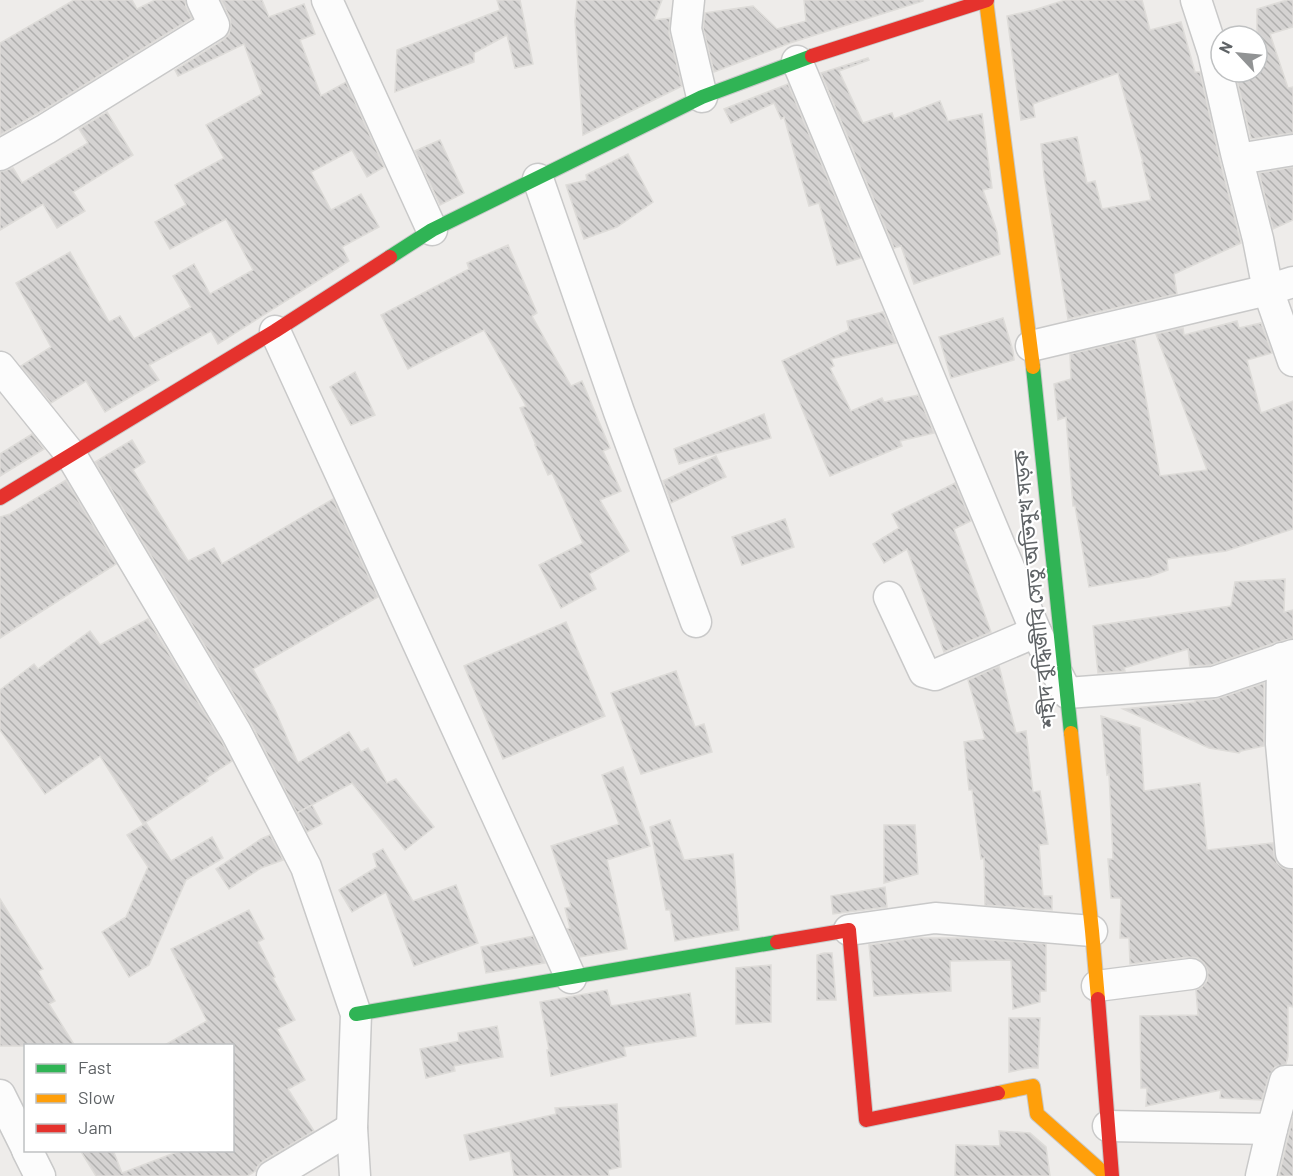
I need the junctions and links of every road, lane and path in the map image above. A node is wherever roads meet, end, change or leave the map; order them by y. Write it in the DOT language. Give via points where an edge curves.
graph roads {
  1 [pos="202,0"];
  2 [pos="327,0"];
  3 [pos="689,0"];
  4 [pos="986,0"];
  5 [pos="1196,0"];
  6 [pos="797,61"];
  7 [pos="702,97"];
  8 [pos="1293,150"];
  9 [pos="0,155"];
  10 [pos="1238,159"];
  11 [pos="538,178"];
  12 [pos="432,230"];
  13 [pos="1281,286"];
  14 [pos="275,331"];
  15 [pos="1031,346"];
  16 [pos="1293,361"];
  17 [pos="0,367"];
  18 [pos="71,455"];
  19 [pos="0,498"];
  20 [pos="889,597"];
  21 [pos="696,622"];
  22 [pos="1036,632"];
  23 [pos="1287,657"];
  24 [pos="1068,693"];
  25 [pos="1293,854"];
  26 [pos="849,930"];
  27 [pos="1092,931"];
  28 [pos="1191,974"];
  29 [pos="571,978"];
  30 [pos="1097,986"];
  31 [pos="356,1014"];
  32 [pos="1293,1081"];
  33 [pos="0,1095"];
  34 [pos="1108,1126"];
  35 [pos="352,1128"];
  36 [pos="1272,1129"];
  37 [pos="24,1145"];
  38 [pos="28,1152"];
  39 [pos="40,1176"];
  40 [pos="272,1176"];
  41 [pos="355,1176"];
  42 [pos="1107,1176"];
  43 [pos="1112,1176"];
  44 [pos="1261,1176"];
  1 -- 9 [label="street" via="214,25"];
  2 -- 12 [label="street"];
  3 -- 7 [label="street" via="686,29"];
  4 -- 6 [label="street"];
  4 -- 15 [label="street, শহীদ বুদ্ধিজীবি সেতু অভিমুখ সড়ক"];
  5 -- 10 [label="street" via="1213,52"];
  6 -- 7 [label="street"];
  6 -- 22 [label="street" via="860,202"];
  7 -- 11 [label="street"];
  8 -- 10 [label="street"];
  10 -- 13 [label="street" via="1258,239"];
  11 -- 12 [label="street"];
  11 -- 21 [label="street"];
  12 -- 14 [label="street"];
  13 -- 15 [label="street"];
  13 -- 16 [label="street"];
  14 -- 18 [label="street"];
  14 -- 29 [label="street"];
  15 -- 24 [label="street, শহীদ বুদ্ধিজীবি সেতু অভিমুখ সড়ক"];
  17 -- 18 [label="street"];
  18 -- 19 [label="street"];
  18 -- 31 [label="street" via="236,732 306,867"];
  20 -- 22 [label="street" via="924,672 934,675"];
  22 -- 24 [label="street"];
  23 -- 24 [label="street" via="1214,682"];
  23 -- 25 [label="street" via="1281,744"];
  24 -- 27 [label="street, শহীদ বুদ্ধিজীবি সেতু অভিমুখ সড়ক"];
  26 -- 27 [label="street" via="935,918"];
  26 -- 29 [label="street"];
  26 -- 42 [label="street" via="866,1120 1033,1086 1037,1114"];
  27 -- 30 [label="street, শহীদ বুদ্ধিজীবি সেতু অভিমুখ সড়ক"];
  28 -- 30 [label="street"];
  29 -- 31 [label="street"];
  30 -- 34 [label="street, শহীদ বুদ্ধিজীবি সেতু অভিমুখ সড়ক"];
  31 -- 35 [label="street"];
  32 -- 36 [label="street" via="1285,1082"];
  33 -- 37 [label="street"];
  34 -- 36 [label="street"];
  34 -- 43 [label="street, শহীদ বুদ্ধিজীবি সেতু অভিমুখ সড়ক"];
  35 -- 40 [label="street"];
  35 -- 41 [label="street"];
  36 -- 44 [label="street"];
  38 -- 39 [label="street"];
}
